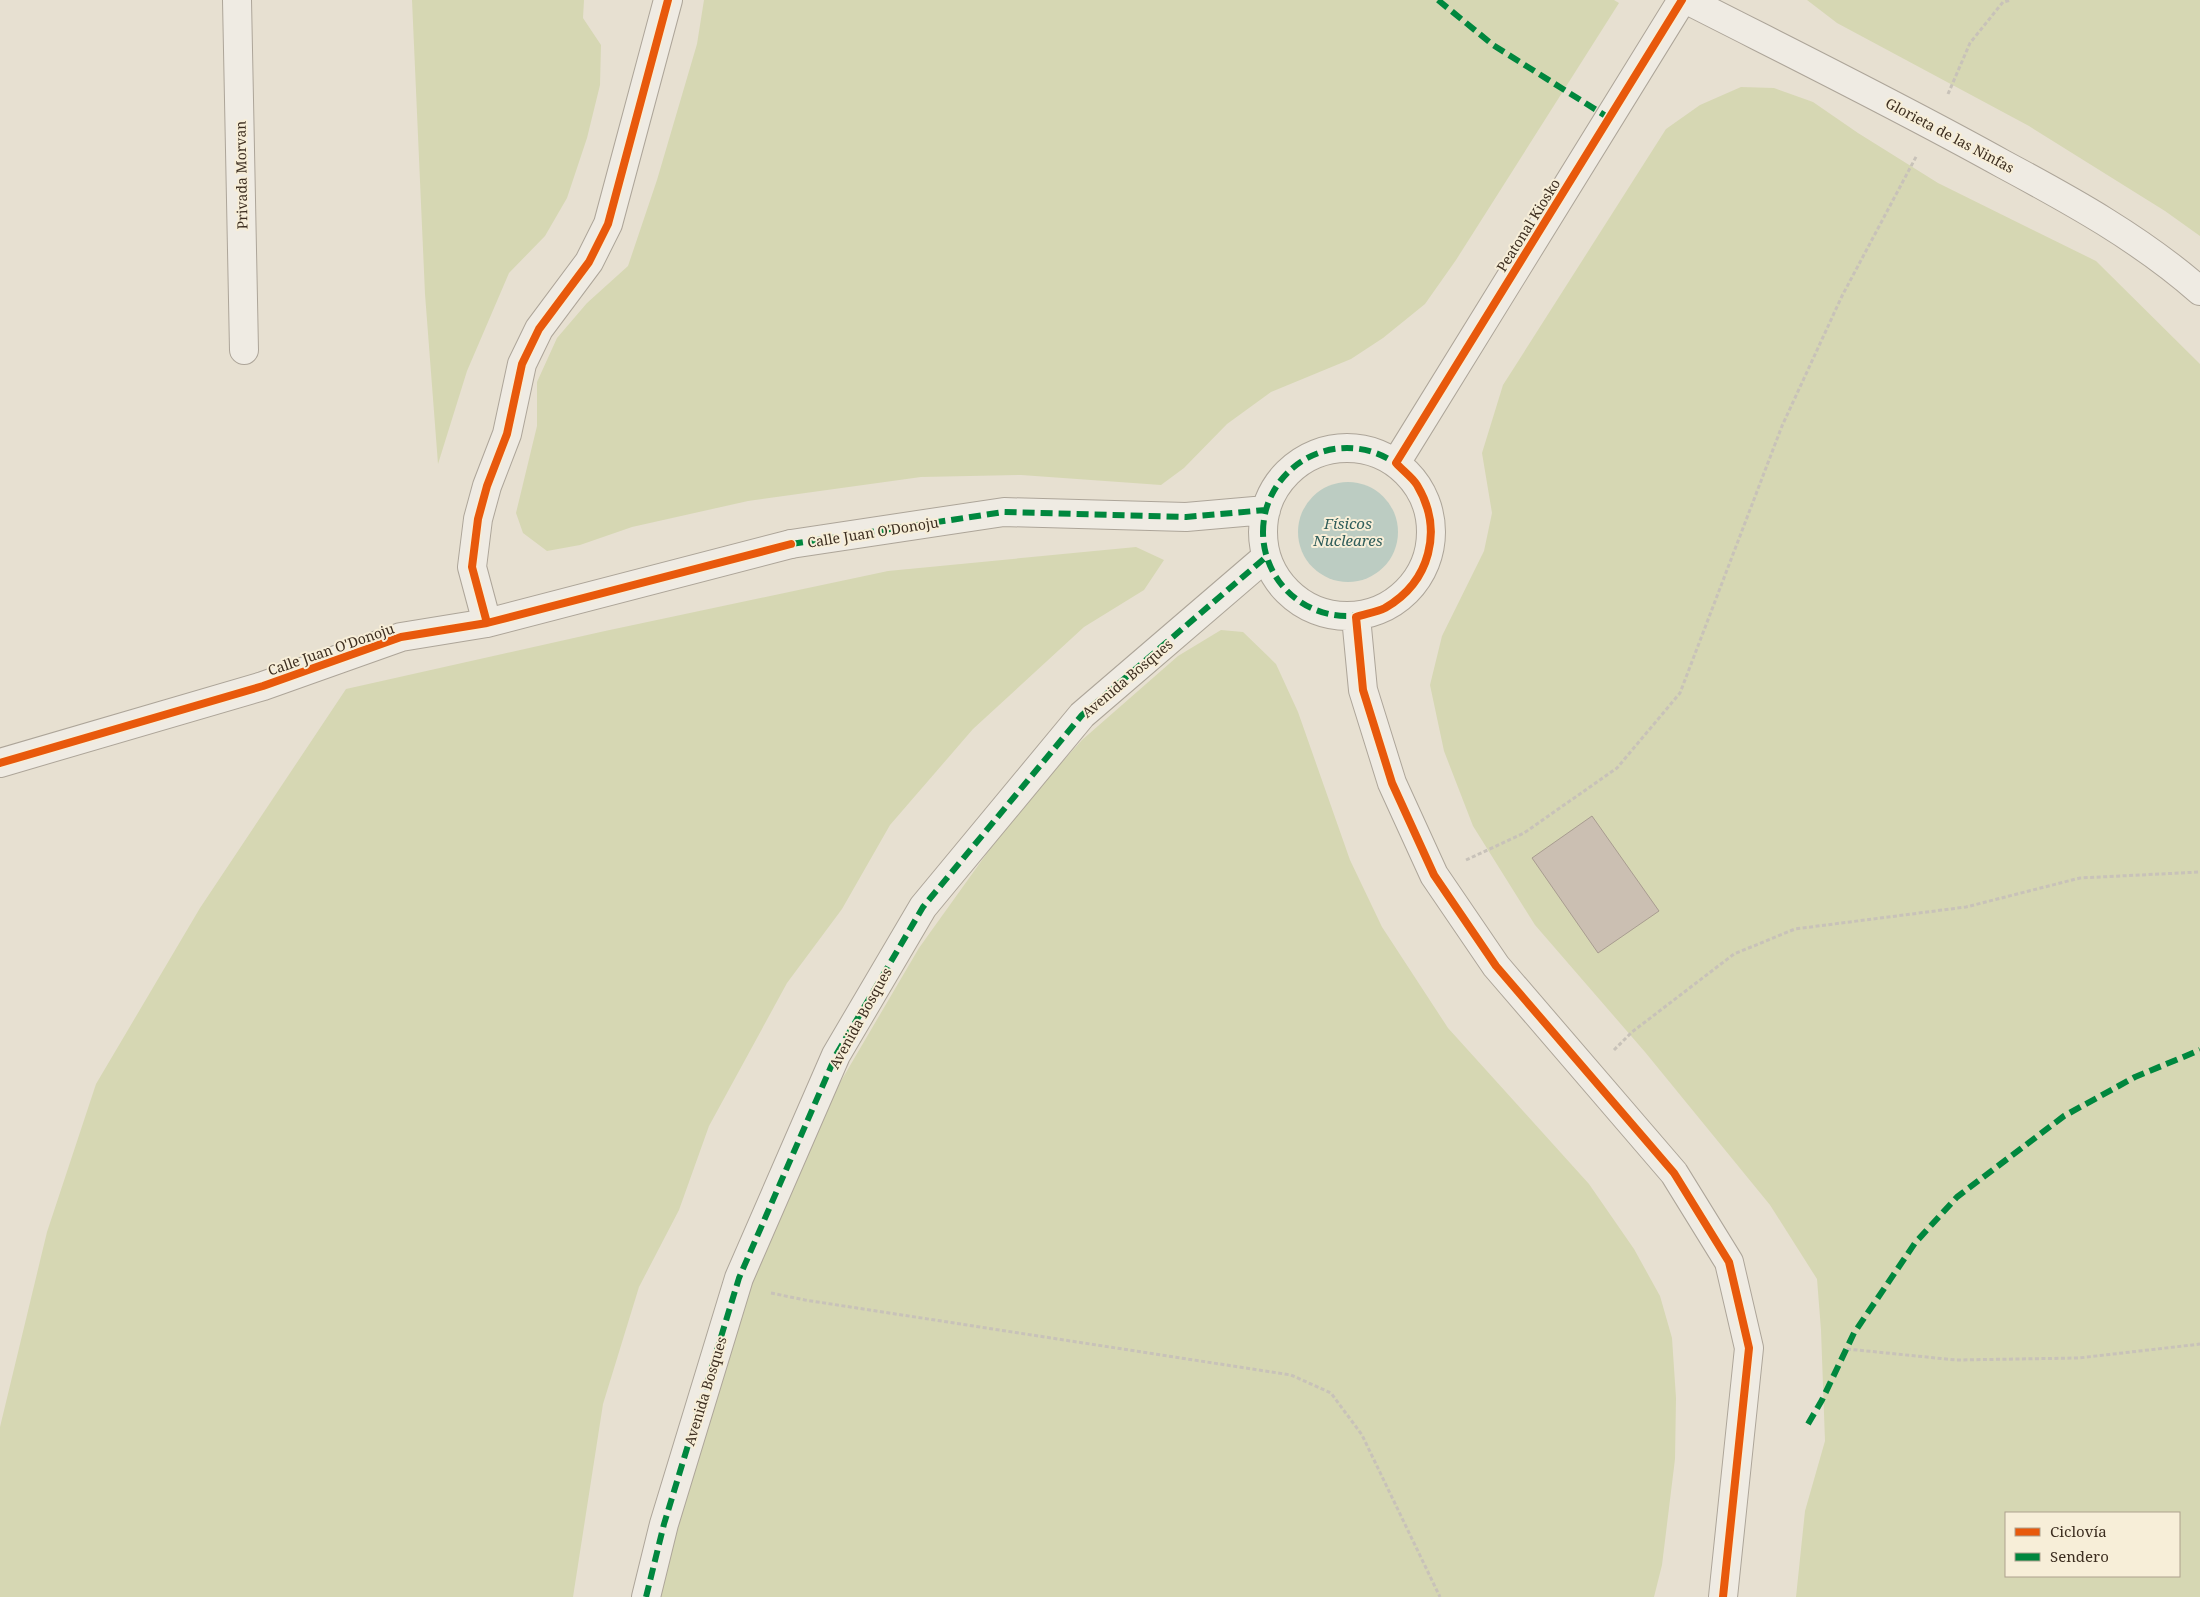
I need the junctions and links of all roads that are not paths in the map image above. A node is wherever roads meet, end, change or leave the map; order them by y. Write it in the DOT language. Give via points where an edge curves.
graph roads {
  1 [pos="237,0"];
  2 [pos="668,0"];
  3 [pos="1682,0"];
  4 [pos="1687,0"];
  5 [pos="2200,291"];
  6 [pos="244,350"];
  7 [pos="1396,463"];
  8 [pos="1266,510"];
  9 [pos="1266,557"];
  10 [pos="1356,617"];
  11 [pos="487,622"];
  12 [pos="0,763"];
  13 [pos="646,1597"];
  14 [pos="1723,1597"];
  1 -- 6 [label="street, Privada Morvan"];
  2 -- 11 [label="street" via="608,224 589,262 539,329 522,364 507,434 478,519 472,567"];
  3 -- 7 [label="street, Peatonal Kiosko"];
  4 -- 5 [label="street, Glorieta de las Ninfas" via="1933,125 2063,196 2135,240"];
  7 -- 8 [label="street" via="1372,452 1346,448 1319,453 1296,466 1277,486"];
  7 -- 10 [label="street" via="1416,484 1429,510 1432,539 1424,567 1408,591 1384,608"];
  8 -- 9 [label="street"];
  8 -- 11 [label="street, Calle Juan O'Donoju" via="1186,517 1004,512 791,544"];
  9 -- 10 [label="street" via="1278,581 1297,600 1320,612"];
  9 -- 13 [label="street, Avenida Bosques" via="1082,715 923,907 836,1056 739,1278 667,1515"];
  10 -- 14 [label="street" via="1363,690 1392,782 1434,874 1496,966 1674,1173 1729,1262 1749,1348"];
  11 -- 12 [label="street, Calle Juan O'Donoju" via="401,637 263,686"];
}
